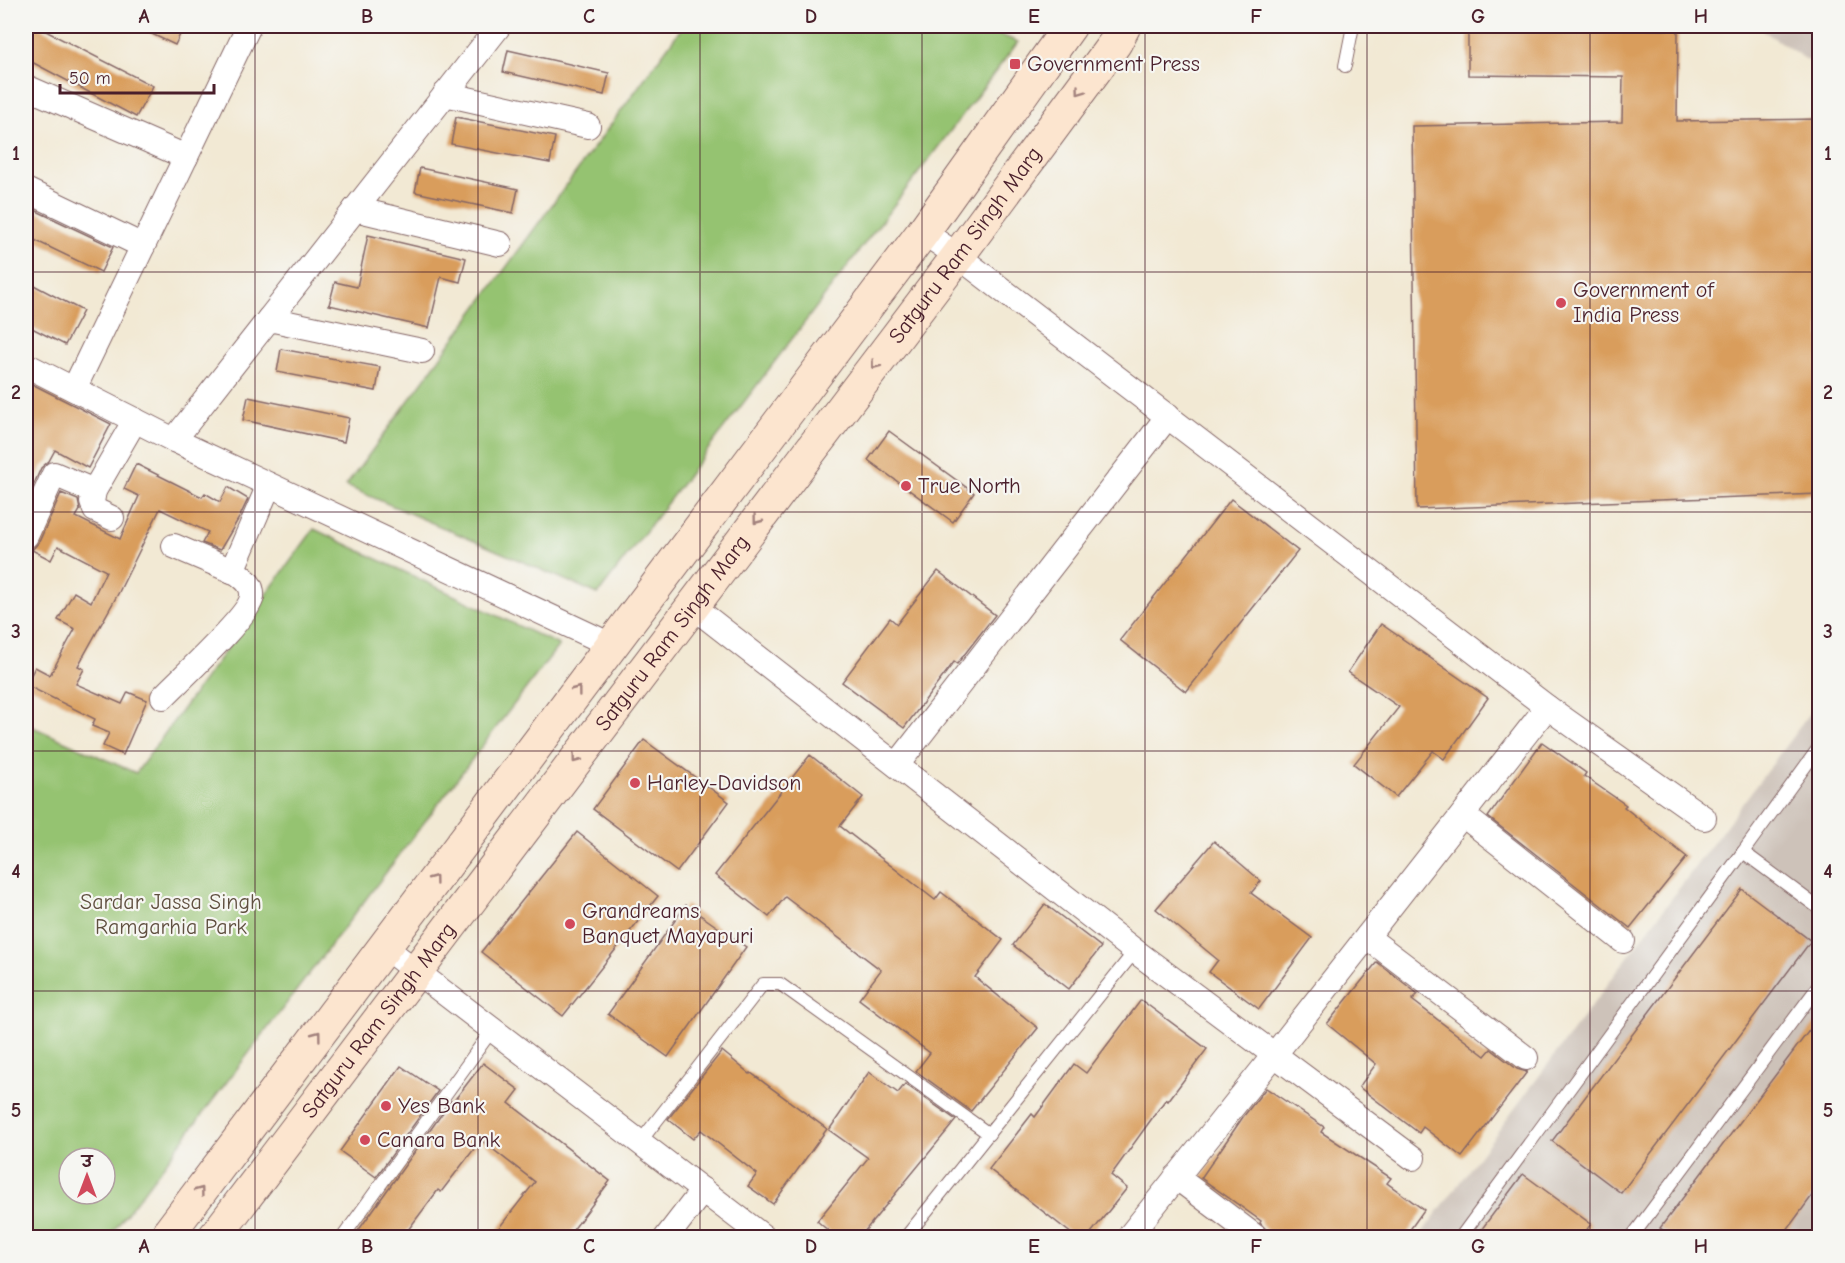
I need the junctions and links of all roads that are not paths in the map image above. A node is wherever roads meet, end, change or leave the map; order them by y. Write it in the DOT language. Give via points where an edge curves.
graph roads {
  1 [pos="499,26"];
  2 [pos="1070,26"];
  3 [pos="1124,26"];
  4 [pos="1353,26"];
  5 [pos="244,27"];
  6 [pos="1345,66"];
  7 [pos="26,87"];
  8 [pos="446,94"];
  9 [pos="588,126"];
  10 [pos="186,157"];
  11 [pos="26,190"];
  12 [pos="355,209"];
  13 [pos="923,232"];
  14 [pos="500,244"];
  15 [pos="143,246"];
  16 [pos="958,256"];
  17 [pos="269,319"];
  18 [pos="422,351"];
  19 [pos="26,365"];
  20 [pos="74,389"];
  21 [pos="1168,416"];
  22 [pos="135,420"];
  23 [pos="174,440"];
  24 [pos="268,485"];
  25 [pos="94,491"];
  26 [pos="33,501"];
  27 [pos="112,518"];
  28 [pos="26,536"];
  29 [pos="174,546"];
  30 [pos="232,571"];
  31 [pos="692,606"];
  32 [pos="611,645"];
  33 [pos="163,697"];
  34 [pos="1547,707"];
  35 [pos="1820,746"];
  36 [pos="897,765"];
  37 [pos="1463,815"];
  38 [pos="1704,818"];
  39 [pos="1743,852"];
  40 [pos="1820,909"];
  41 [pos="1367,937"];
  42 [pos="1623,941"];
  43 [pos="383,946"];
  44 [pos="1135,951"];
  45 [pos="415,971"];
  46 [pos="1820,984"];
  47 [pos="492,1030"];
  48 [pos="1275,1054"];
  49 [pos="1526,1059"];
  50 [pos="989,1134"];
  51 [pos="640,1142"];
  52 [pos="1413,1158"];
  53 [pos="1176,1177"];
  54 [pos="704,1191"];
  55 [pos="165,1238"];
  56 [pos="214,1238"];
  57 [pos="342,1238"];
  58 [pos="666,1238"];
  59 [pos="765,1238"];
  60 [pos="905,1238"];
  61 [pos="1128,1238"];
  62 [pos="1257,1238"];
  63 [pos="1460,1238"];
  64 [pos="1631,1238"];
  1 -- 8 [label="street"];
  2 -- 13 [label="main road, Satguru Ram Singh Marg"];
  3 -- 16 [label="main road, Satguru Ram Singh Marg, one-way" via="1115,44"];
  4 -- 6 [label="lane"];
  5 -- 10 [label="street"];
  7 -- 10 [label="street"];
  8 -- 9 [label="street"];
  8 -- 12 [label="street"];
  10 -- 15 [label="street"];
  11 -- 15 [label="street"];
  12 -- 14 [label="street"];
  12 -- 17 [label="street"];
  13 -- 16 [label="street"];
  13 -- 32 [label="main road, Satguru Ram Singh Marg"];
  15 -- 20 [label="street"];
  16 -- 21 [label="street"];
  16 -- 31 [label="main road, Satguru Ram Singh Marg, one-way"];
  17 -- 18 [label="street"];
  17 -- 23 [label="street"];
  19 -- 20 [label="street"];
  20 -- 22 [label="street"];
  21 -- 34 [label="street"];
  21 -- 36 [label="street"];
  22 -- 23 [label="street"];
  22 -- 25 [label="street"];
  23 -- 24 [label="street"];
  24 -- 30 [label="street"];
  24 -- 32 [label="street"];
  25 -- 26 [label="street" via="54,474"];
  25 -- 27 [label="street" via="95,510"];
  26 -- 28 [label="street"];
  29 -- 30 [label="street"];
  30 -- 33 [label="street" via="251,587 249,605"];
  31 -- 36 [label="street"];
  31 -- 45 [label="main road, Satguru Ram Singh Marg, one-way"];
  43 -- 32 [label="main road, Satguru Ram Singh Marg, one-way"];
  34 -- 37 [label="street"];
  34 -- 38 [label="street"];
  35 -- 39 [label="lane"];
  36 -- 44 [label="street"];
  37 -- 41 [label="street"];
  37 -- 42 [label="street"];
  39 -- 40 [label="lane"];
  39 -- 63 [label="lane"];
  41 -- 48 [label="street"];
  41 -- 49 [label="street"];
  43 -- 45 [label="street"];
  55 -- 43 [label="main road, Satguru Ram Singh Marg, one-way"];
  44 -- 48 [label="street"];
  44 -- 50 [label="lane"];
  45 -- 47 [label="street"];
  45 -- 56 [label="main road, Satguru Ram Singh Marg"];
  46 -- 64 [label="lane"];
  47 -- 51 [label="street"];
  47 -- 57 [label="lane"];
  48 -- 52 [label="street"];
  48 -- 53 [label="street"];
  50 -- 51 [label="lane" via="780,984 763,984"];
  50 -- 60 [label="lane"];
  51 -- 54 [label="street"];
  53 -- 61 [label="street"];
  53 -- 62 [label="street"];
  54 -- 58 [label="street"];
  54 -- 59 [label="street"];
}
